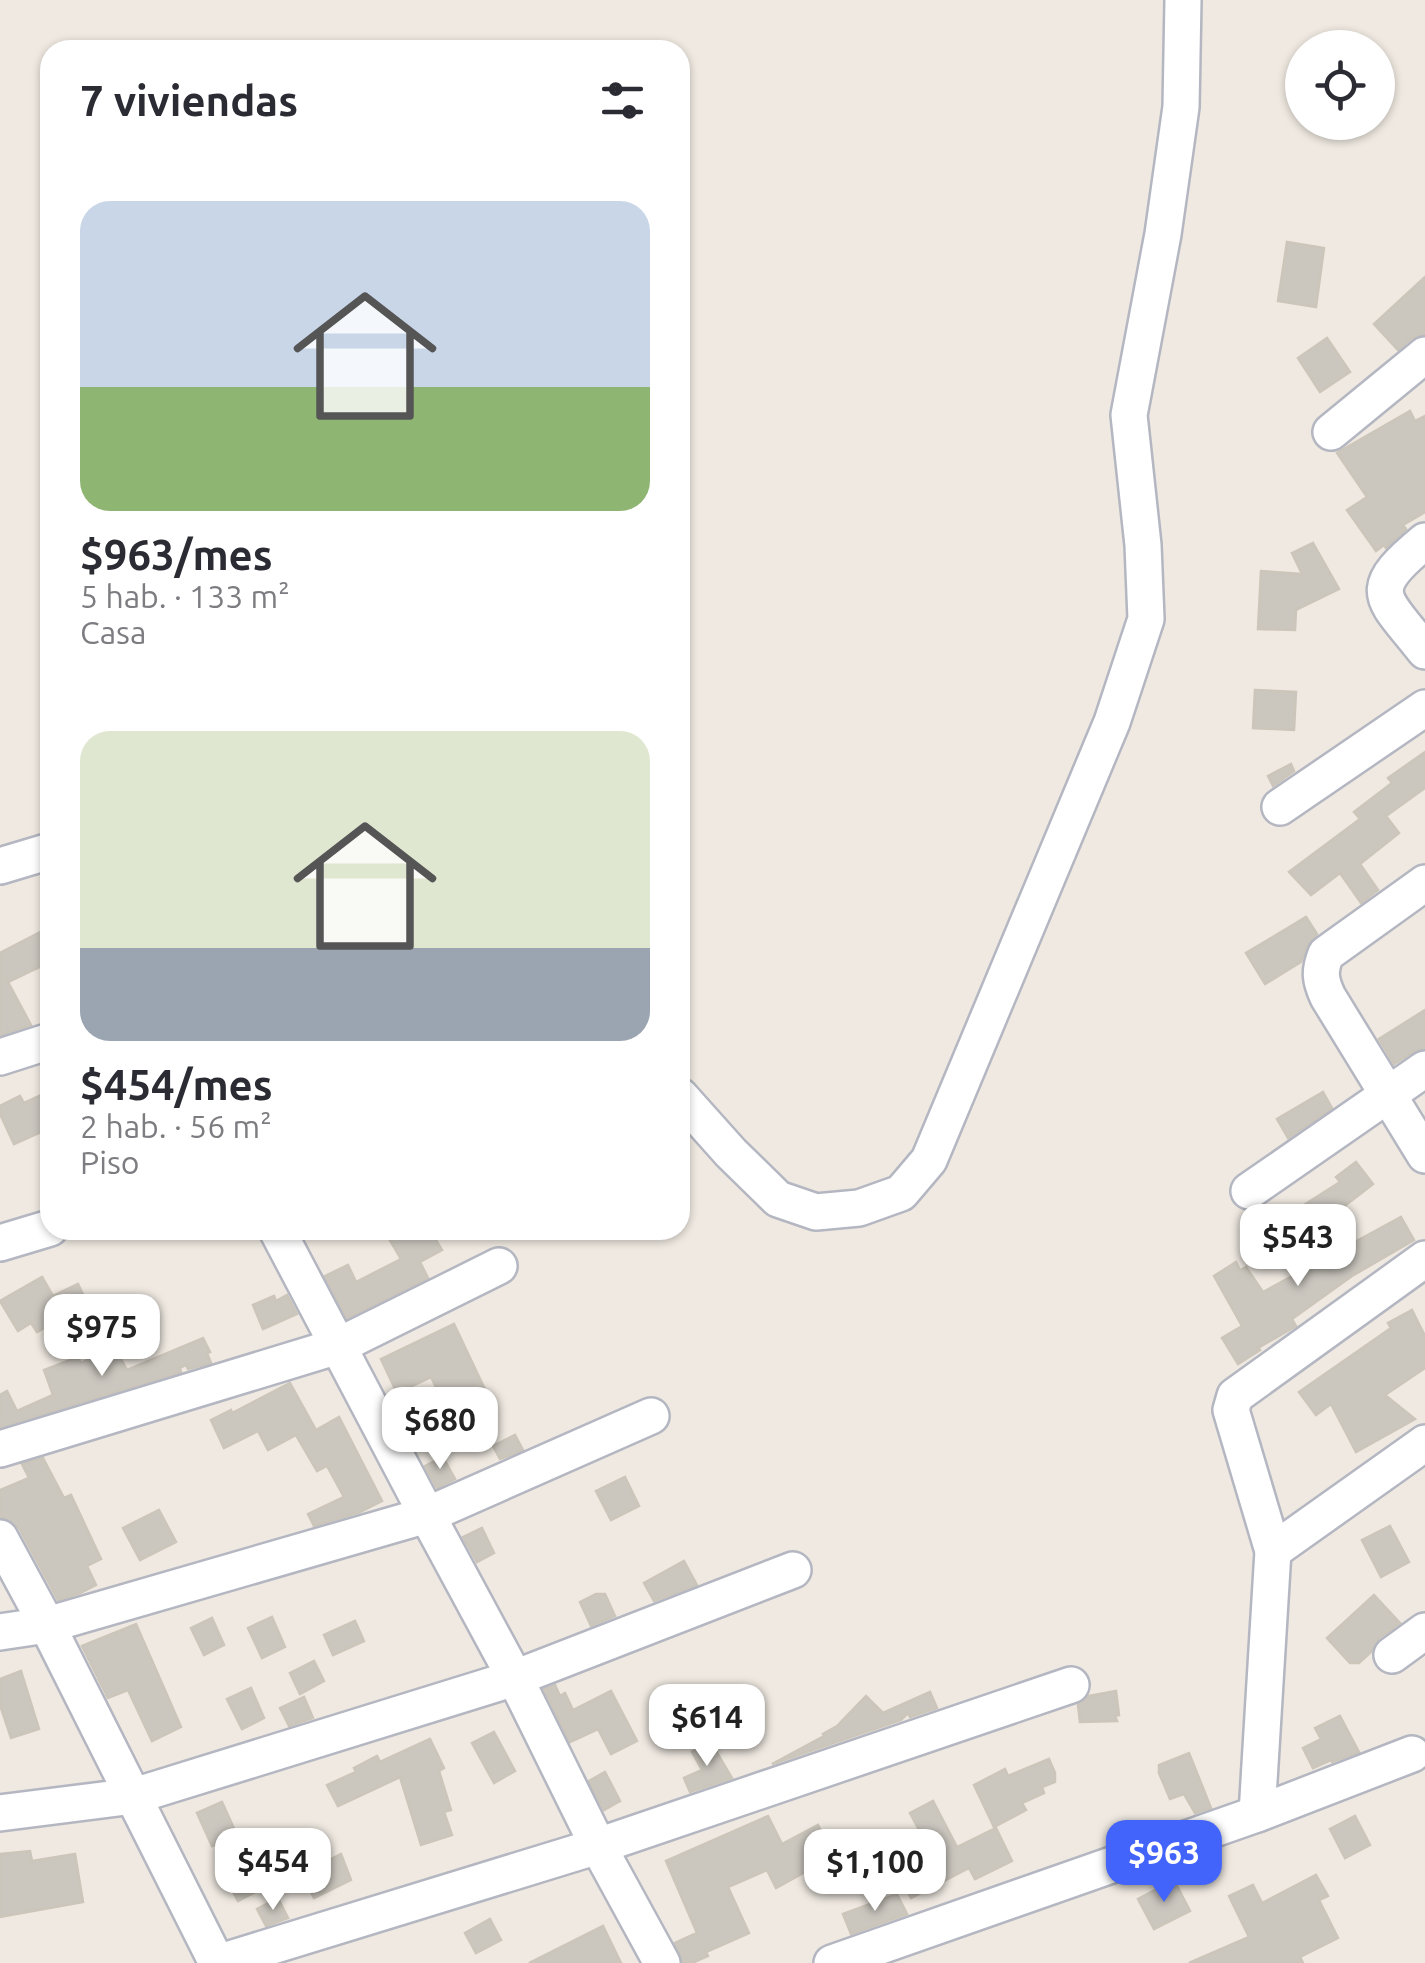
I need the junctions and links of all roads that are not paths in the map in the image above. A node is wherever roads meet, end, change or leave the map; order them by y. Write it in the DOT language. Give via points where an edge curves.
graph roads {
  1 [pos="1183,0"];
  2 [pos="1425,355"];
  3 [pos="1331,432"];
  4 [pos="1425,541"];
  5 [pos="1425,651"];
  6 [pos="1425,708"];
  7 [pos="1280,808"];
  8 [pos="40,854"];
  9 [pos="0,866"];
  10 [pos="1425,883"];
  11 [pos="40,1044"];
  12 [pos="0,1057"];
  13 [pos="1425,1070"];
  14 [pos="1387,1096"];
  15 [pos="690,1107"];
  16 [pos="1425,1156"];
  17 [pos="1249,1191"];
  18 [pos="40,1231"];
  19 [pos="282,1240"];
  20 [pos="0,1243"];
  21 [pos="1425,1259"];
  22 [pos="499,1266"];
  23 [pos="338,1346"];
  24 [pos="651,1416"];
  25 [pos="1425,1442"];
  26 [pos="0,1449"];
  27 [pos="426,1515"];
  28 [pos="0,1538"];
  29 [pos="1274,1551"];
  30 [pos="793,1570"];
  31 [pos="47,1625"];
  32 [pos="1425,1631"];
  33 [pos="0,1632"];
  34 [pos="1392,1656"];
  35 [pos="515,1678"];
  36 [pos="1070,1685"];
  37 [pos="1412,1754"];
  38 [pos="134,1796"];
  39 [pos="0,1813"];
  40 [pos="1257,1814"];
  41 [pos="598,1846"];
  42 [pos="217,1963"];
  43 [pos="662,1963"];
  44 [pos="832,1963"];
  1 -- 15 [label="street" via="1180,107 1129,414 1146,619 1112,722 929,1160 901,1193 859,1208 816,1212 778,1198"];
  2 -- 3 [label="street"];
  4 -- 5 [label="street" via="1384,586 1386,601"];
  6 -- 7 [label="street"];
  8 -- 9 [label="street"];
  10 -- 14 [label="street" via="1326,954 1320,968 1328,996"];
  11 -- 12 [label="street"];
  13 -- 14 [label="street"];
  14 -- 16 [label="street"];
  14 -- 17 [label="street"];
  18 -- 20 [label="street"];
  19 -- 23 [label="street"];
  21 -- 29 [label="street" via="1235,1396 1234,1422"];
  22 -- 23 [label="street"];
  23 -- 26 [label="street"];
  23 -- 27 [label="street"];
  24 -- 27 [label="street"];
  25 -- 29 [label="street"];
  27 -- 31 [label="street"];
  27 -- 35 [label="street"];
  28 -- 31 [label="street"];
  29 -- 40 [label="street"];
  30 -- 35 [label="street"];
  31 -- 33 [label="street"];
  31 -- 38 [label="street"];
  32 -- 34 [label="street"];
  35 -- 38 [label="street"];
  35 -- 41 [label="street"];
  36 -- 41 [label="street"];
  37 -- 40 [label="street"];
  38 -- 39 [label="street"];
  38 -- 42 [label="street"];
  40 -- 44 [label="street"];
  41 -- 42 [label="street"];
  41 -- 43 [label="street"];
}
